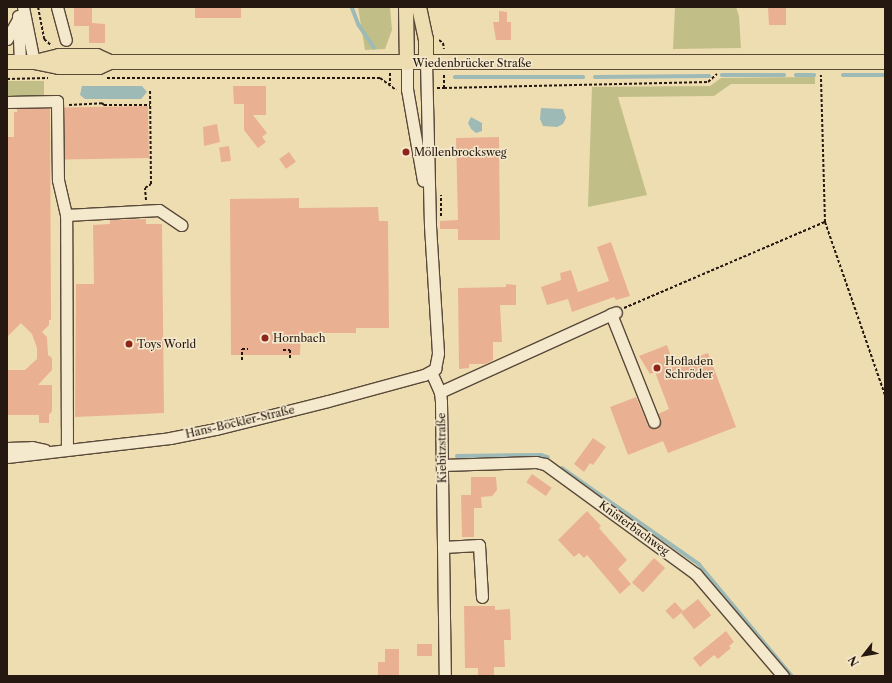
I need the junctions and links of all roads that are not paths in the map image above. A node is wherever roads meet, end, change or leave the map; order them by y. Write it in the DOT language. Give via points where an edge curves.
graph roads {
  1 [pos="57,7"];
  2 [pos="406,7"];
  3 [pos="419,7"];
  4 [pos="21,10"];
  5 [pos="7,39"];
  6 [pos="66,40"];
  7 [pos="21,62"];
  8 [pos="885,62"];
  9 [pos="407,63"];
  10 [pos="426,63"];
  11 [pos="7,102"];
  12 [pos="66,215"];
  13 [pos="181,225"];
  14 [pos="430,225"];
  15 [pos="431,372"];
  16 [pos="440,392"];
  17 [pos="654,422"];
  18 [pos="7,448"];
  19 [pos="67,449"];
  20 [pos="45,450"];
  21 [pos="7,457"];
  22 [pos="442,465"];
  23 [pos="443,546"];
  24 [pos="482,597"];
  25 [pos="445,676"];
  26 [pos="783,676"];
  1 -- 6 [label="street"];
  2 -- 9 [label="main road"];
  3 -- 10 [label="main road" via="426,38"];
  4 -- 5 [label="street"];
  4 -- 7 [label="street"];
  7 -- 9 [label="main road, Wiedenbrücker Straße" via="59,67 98,67 110,62"];
  8 -- 10 [label="main road, Wiedenbrücker Straße" via="828,61 719,67"];
  9 -- 10 [label="main road, Wiedenbrücker Straße"];
  9 -- 14 [label="street" via="407,89"];
  10 -- 14 [label="street"];
  11 -- 12 [label="street" via="57,101 58,180"];
  12 -- 13 [label="street" via="159,210"];
  12 -- 19 [label="street"];
  14 -- 15 [label="street" via="438,353 438,362"];
  15 -- 16 [label="street, Kiebitzstraße"];
  15 -- 19 [label="street, Hans-Böckler-Straße" via="216,429 170,438"];
  16 -- 17 [label="street" via="614,313"];
  16 -- 22 [label="street, Kiebitzstraße"];
  18 -- 20 [label="street, Hans-Böckler-Straße" via="32,447"];
  19 -- 20 [label="street, Hans-Böckler-Straße"];
  20 -- 21 [label="street, Hans-Böckler-Straße" via="33,456"];
  22 -- 23 [label="street, Kiebitzstraße"];
  22 -- 26 [label="street, Knisterbachweg" via="536,462 545,464 696,574"];
  23 -- 24 [label="street" via="479,545"];
  23 -- 25 [label="street, Kiebitzstraße"];
}
